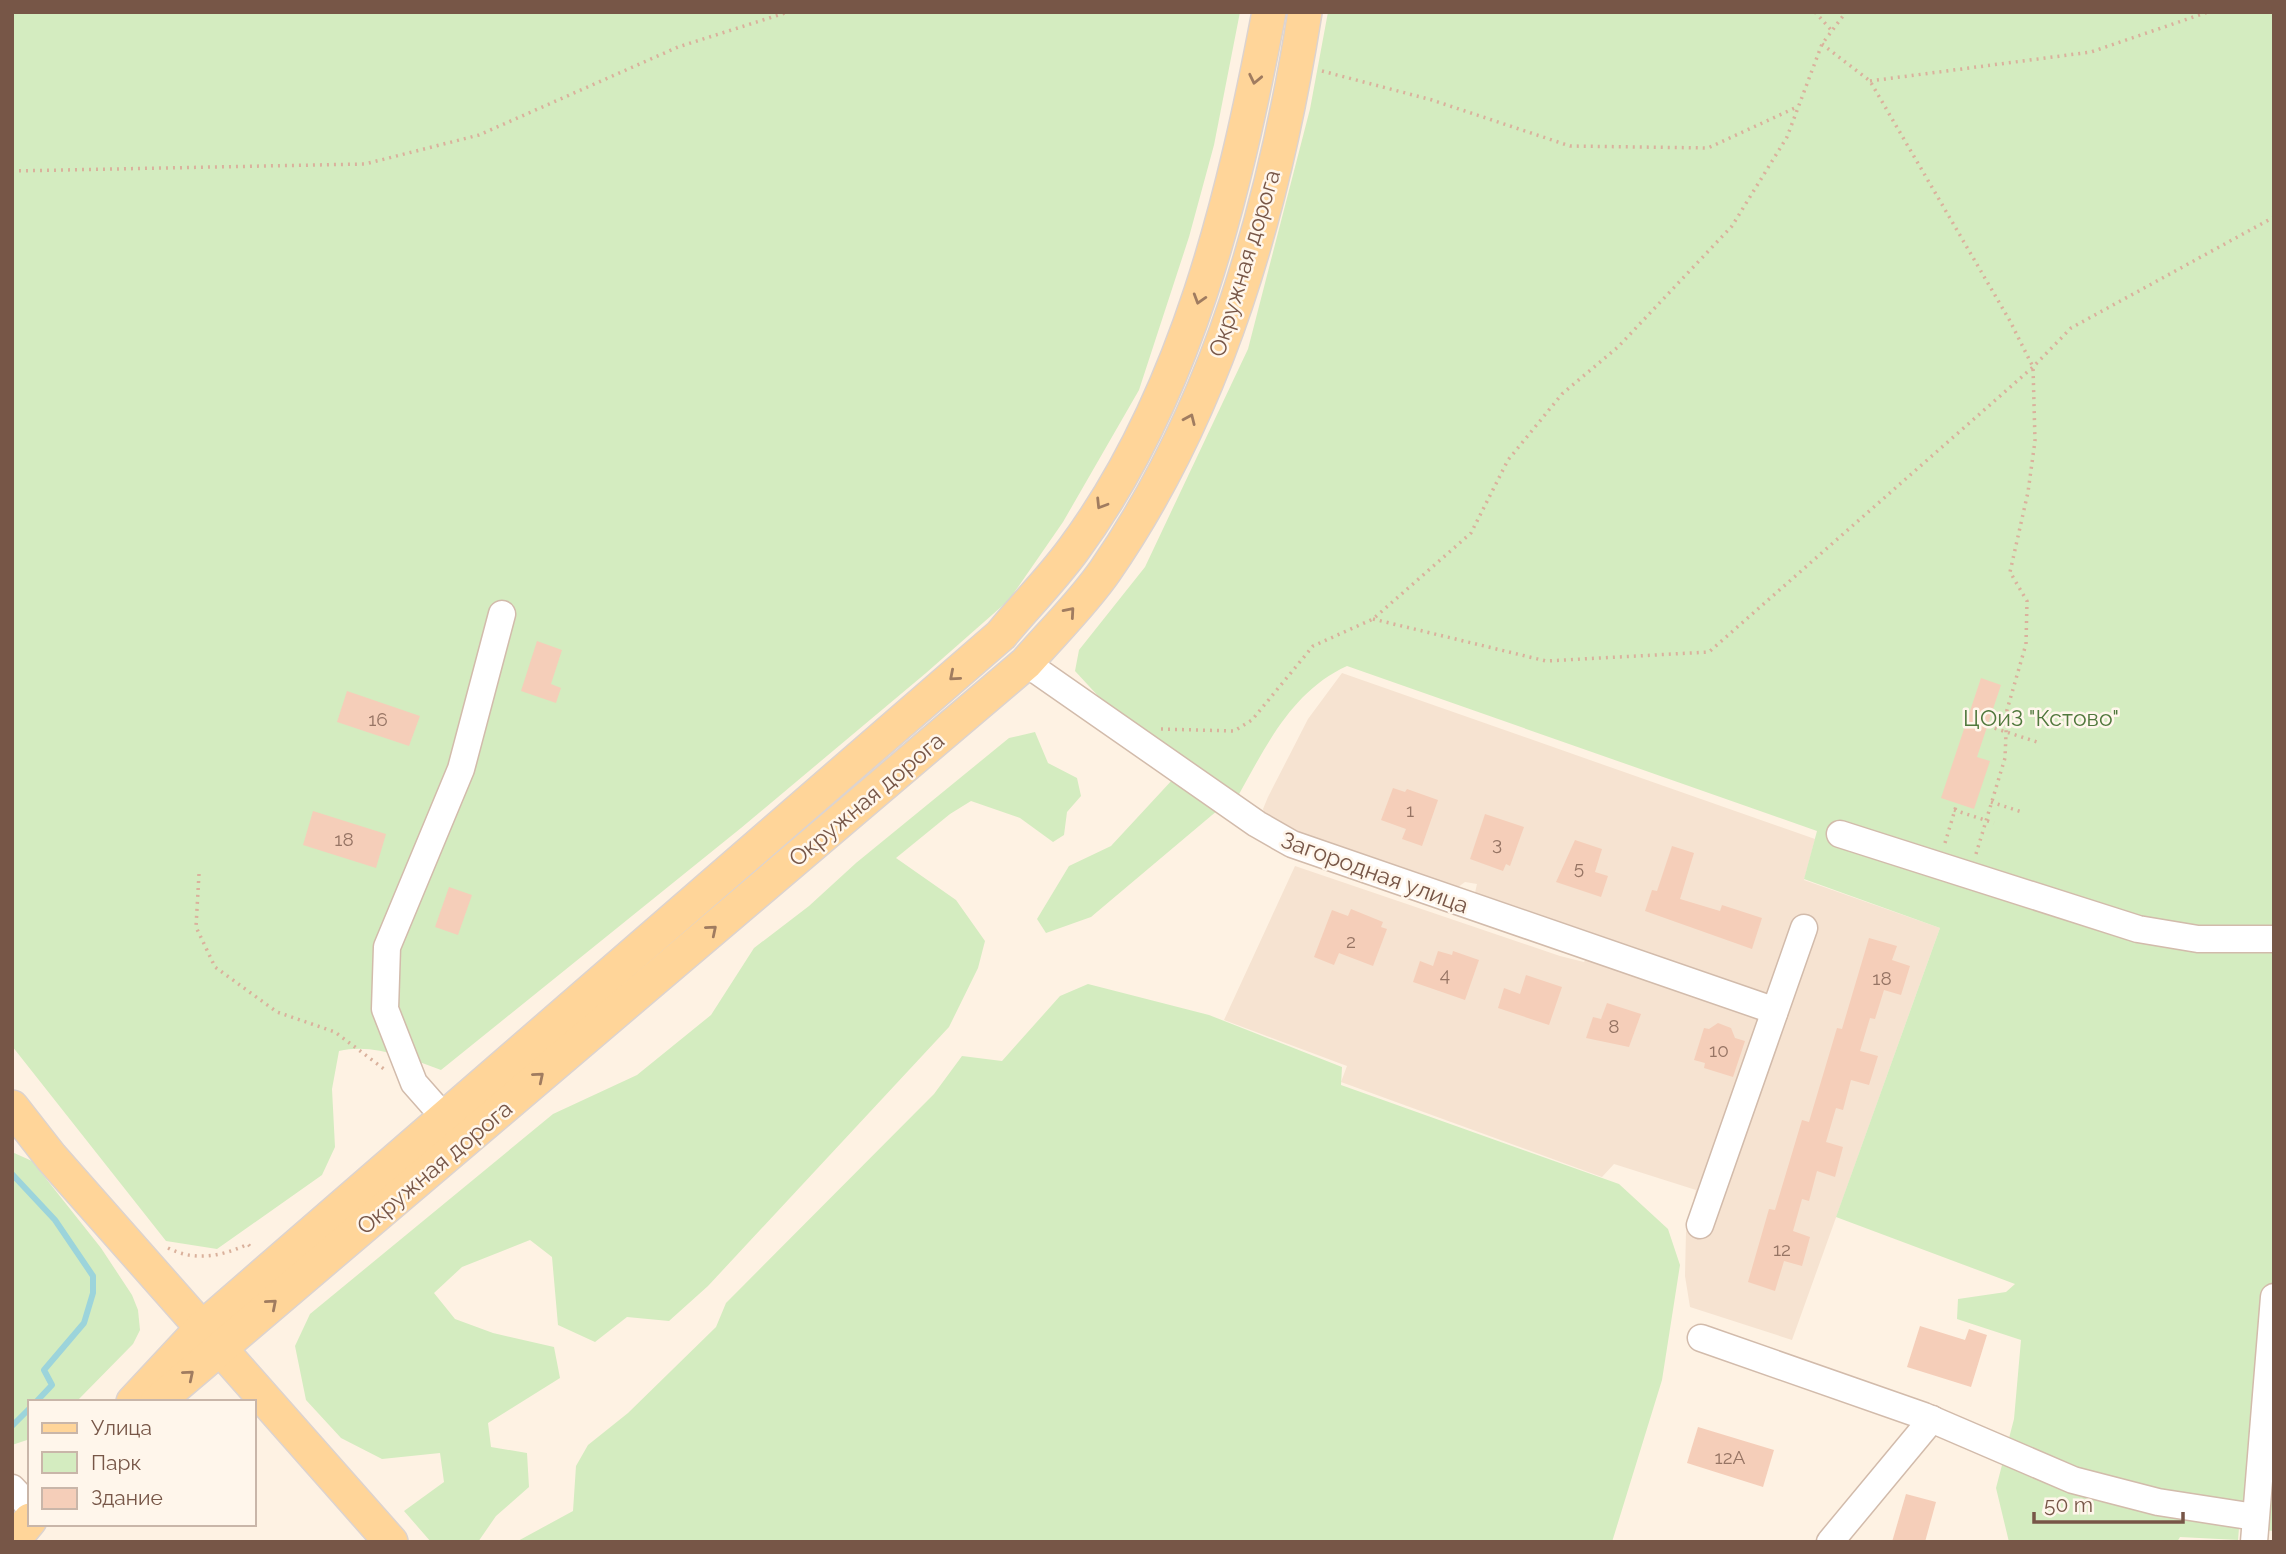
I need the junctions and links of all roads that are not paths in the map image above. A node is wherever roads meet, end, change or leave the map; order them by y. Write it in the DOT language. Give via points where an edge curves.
graph roads {
  1 [pos="1269,12"];
  2 [pos="1305,12"];
  3 [pos="502,614"];
  4 [pos="1026,663"];
  5 [pos="1840,834"];
  6 [pos="1804,928"];
  7 [pos="2274,939"];
  8 [pos="1768,1010"];
  9 [pos="15,1116"];
  10 [pos="444,1118"];
  11 [pos="1700,1225"];
  12 [pos="2274,1297"];
  13 [pos="211,1338"];
  14 [pos="1701,1338"];
  15 [pos="135,1400"];
  16 [pos="159,1400"];
  17 [pos="1932,1419"];
  18 [pos="12,1488"];
  19 [pos="28,1505"];
  20 [pos="28,1522"];
  21 [pos="2255,1529"];
  22 [pos="12,1542"];
  23 [pos="391,1542"];
  24 [pos="1830,1542"];
  1 -- 10 [label="main road, Окружная дорога, one-way" via="1227,209 1190,328 1134,451 1073,550 1001,635"];
  4 -- 2 [label="main road, Окружная дорога, one-way" via="1104,572 1169,466 1225,340 1265,207"];
  3 -- 10 [label="street" via="461,769 387,947 384,1009 414,1083"];
  4 -- 8 [label="street, Загородная улица" via="1282,840"];
  13 -- 4 [label="main road, Окружная дорога, one-way"];
  5 -- 7 [label="street" via="2157,933 2198,939"];
  6 -- 8 [label="street"];
  8 -- 11 [label="street"];
  9 -- 13 [label="main road"];
  10 -- 13 [label="main road, Окружная дорога" via="269,1269"];
  12 -- 21 [label="street"];
  13 -- 15 [label="main road, Окружная дорога"];
  16 -- 13 [label="main road, Окружная дорога, one-way"];
  13 -- 23 [label="main road"];
  14 -- 17 [label="street"];
  17 -- 21 [label="street" via="2073,1480"];
  17 -- 24 [label="street"];
  18 -- 19 [label="street"];
  20 -- 22 [label="main road"];
}
